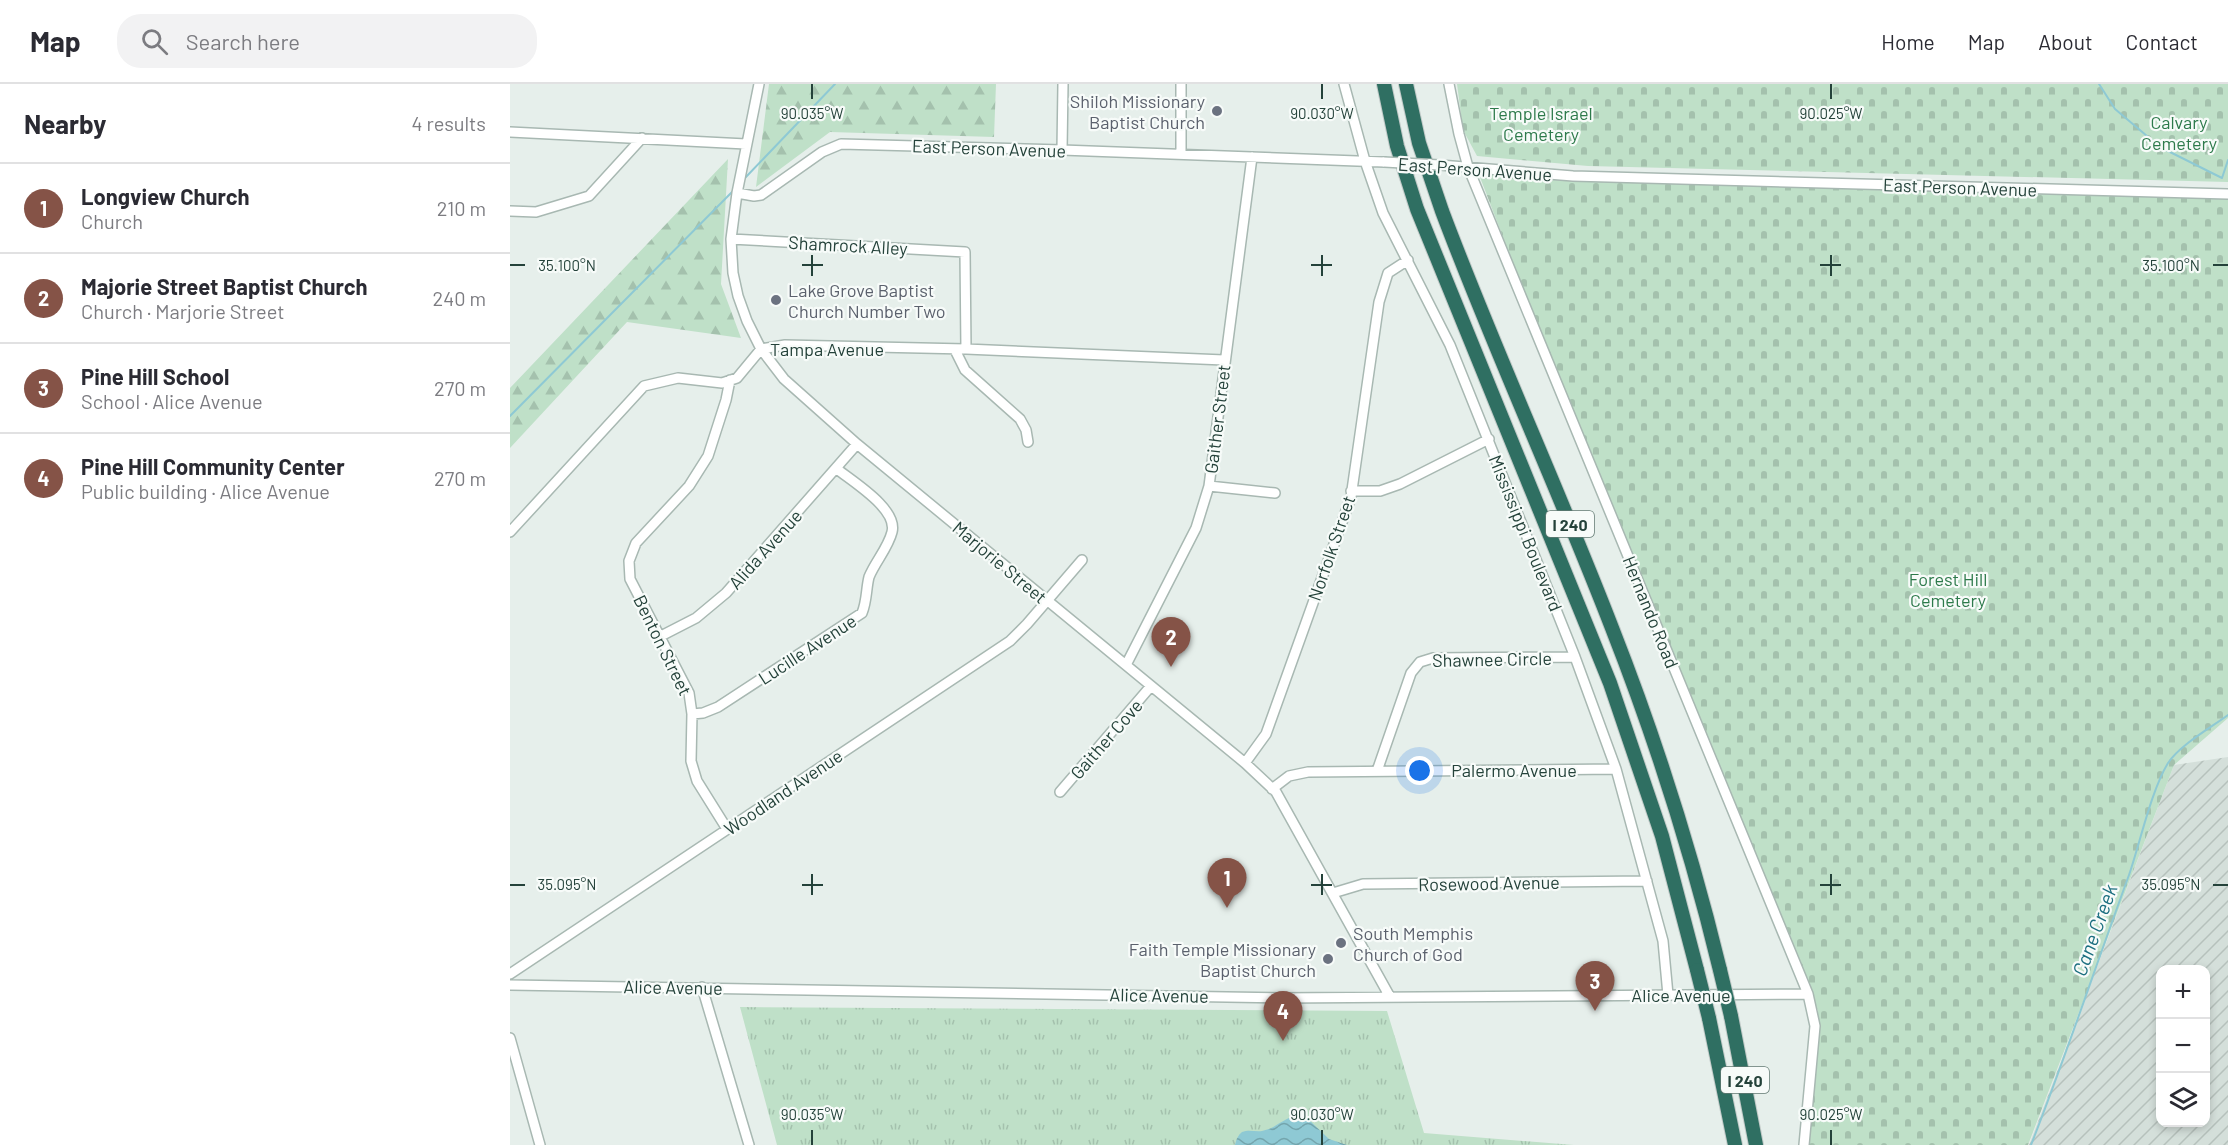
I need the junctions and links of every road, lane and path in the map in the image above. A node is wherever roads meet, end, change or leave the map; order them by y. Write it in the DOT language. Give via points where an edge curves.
graph roads {
  1 [pos="759,84"];
  2 [pos="1062,84"];
  3 [pos="1181,84"];
  4 [pos="1344,84"];
  5 [pos="1384,84"];
  6 [pos="1406,84"];
  7 [pos="1449,84"];
  8 [pos="510,132"];
  9 [pos="642,138"];
  10 [pos="746,144"];
  11 [pos="1062,150"];
  12 [pos="1180,154"];
  13 [pos="1252,157"];
  14 [pos="1365,160"];
  15 [pos="1468,167"];
  16 [pos="737,193"];
  17 [pos="2228,194"];
  18 [pos="510,212"];
  19 [pos="731,239"];
  20 [pos="1408,260"];
  21 [pos="761,349"];
  22 [pos="966,349"];
  23 [pos="955,350"];
  24 [pos="1224,360"];
  25 [pos="730,380"];
  26 [pos="1489,439"];
  27 [pos="1028,442"];
  28 [pos="857,444"];
  29 [pos="837,469"];
  30 [pos="1209,486"];
  31 [pos="1352,491"];
  32 [pos="1275,493"];
  33 [pos="510,532"];
  34 [pos="1082,560"];
  35 [pos="1046,600"];
  36 [pos="659,637"];
  37 [pos="1575,657"];
  38 [pos="1126,665"];
  39 [pos="1151,686"];
  40 [pos="692,714"];
  41 [pos="1245,764"];
  42 [pos="1617,770"];
  43 [pos="1377,771"];
  44 [pos="1272,789"];
  45 [pos="1060,792"];
  46 [pos="727,829"];
  47 [pos="1647,881"];
  48 [pos="1333,893"];
  49 [pos="510,974"];
  50 [pos="510,985"];
  51 [pos="702,987"];
  52 [pos="1808,994"];
  53 [pos="1668,995"];
  54 [pos="1390,997"];
  55 [pos="510,1038"];
  56 [pos="540,1145"];
  57 [pos="748,1145"];
  58 [pos="1735,1145"];
  59 [pos="1756,1145"];
  60 [pos="1803,1145"];
  1 -- 10 [label="street, Marjorie Street"];
  2 -- 11 [label="street"];
  3 -- 12 [label="street"];
  4 -- 14 [label="street, Mississippi Boulevard"];
  5 -- 58 [label="highway, I 240, bridge" via="1397,146 1417,209 1611,683 1662,836 1709,1018"];
  6 -- 59 [label="highway, I 240, bridge" via="1419,143 1442,212 1608,617 1689,849 1731,1016"];
  7 -- 15 [label="street, Hernando Road"];
  8 -- 9 [label="street"];
  9 -- 10 [label="street"];
  9 -- 18 [label="street" via="589,195 536,212"];
  10 -- 16 [label="street, Marjorie Street"];
  11 -- 12 [label="street, East Person Avenue"];
  11 -- 16 [label="street, East Person Avenue" via="841,144 822,152 761,195"];
  12 -- 13 [label="street, East Person Avenue"];
  13 -- 14 [label="street, East Person Avenue"];
  13 -- 24 [label="street, Gaither Street"];
  14 -- 15 [label="street, East Person Avenue, bridge"];
  14 -- 20 [label="street, Mississippi Boulevard" via="1383,213"];
  15 -- 17 [label="street, East Person Avenue" via="1573,176"];
  15 -- 52 [label="street, Hernando Road"];
  16 -- 19 [label="street, Marjorie Street"];
  19 -- 21 [label="street, Marjorie Street" via="738,296"];
  19 -- 22 [label="street, Shamrock Alley" via="965,252"];
  20 -- 26 [label="street, Mississippi Boulevard" via="1450,345"];
  20 -- 31 [label="street, Norfolk Street" via="1388,273 1379,302"];
  21 -- 23 [label="street, Tampa Avenue" via="784,345"];
  21 -- 25 [label="street, Tampa Avenue" via="737,378"];
  21 -- 28 [label="street, Marjorie Street" via="783,379"];
  22 -- 23 [label="street, Tampa Avenue"];
  22 -- 24 [label="street, Tampa Avenue"];
  23 -- 27 [label="street" via="965,370 1020,419"];
  24 -- 30 [label="street, Gaither Street"];
  25 -- 33 [label="street" via="722,383 678,378 644,386"];
  25 -- 36 [label="street, Benton Street" via="708,456 689,486 636,543 629,561 630,579"];
  26 -- 31 [label="street" via="1400,484 1380,491"];
  26 -- 37 [label="street, Mississippi Boulevard"];
  28 -- 29 [label="street, Alida Avenue"];
  28 -- 35 [label="street, Marjorie Street"];
  29 -- 36 [label="street, Alida Avenue" via="726,593 696,618"];
  29 -- 40 [label="street, Lucille Avenue" via="881,505 893,523 892,533 869,578 862,613 718,707"];
  30 -- 32 [label="street"];
  30 -- 38 [label="street, Gaither Street" via="1196,528"];
  31 -- 41 [label="street, Norfolk Street" via="1266,734"];
  34 -- 35 [label="street, Woodland Avenue"];
  35 -- 38 [label="street, Marjorie Street"];
  35 -- 46 [label="street, Woodland Avenue" via="1010,641"];
  36 -- 40 [label="street, Benton Street" via="689,693"];
  37 -- 42 [label="street, Mississippi Boulevard"];
  37 -- 43 [label="street, Shawnee Circle" via="1438,658 1420,662 1411,673"];
  38 -- 39 [label="street, Marjorie Street"];
  39 -- 41 [label="street, Marjorie Street"];
  39 -- 45 [label="street, Gaither Cove"];
  40 -- 46 [label="street, Benton Street" via="691,761 697,781"];
  41 -- 44 [label="street, Marjorie Street"];
  42 -- 43 [label="street, Palermo Avenue"];
  42 -- 47 [label="street, Mississippi Boulevard"];
  43 -- 44 [label="street, Palermo Avenue" via="1298,773"];
  44 -- 48 [label="street, Marjorie Street"];
  46 -- 49 [label="street, Woodland Avenue"];
  47 -- 48 [label="street, Rosewood Avenue" via="1364,884"];
  47 -- 53 [label="street, Mississippi Boulevard" via="1663,941"];
  48 -- 54 [label="street, Marjorie Street"];
  50 -- 51 [label="street, Alice Avenue"];
  51 -- 54 [label="street, Alice Avenue"];
  51 -- 57 [label="street"];
  52 -- 53 [label="street, Alice Avenue"];
  52 -- 60 [label="street, Hernando Road" via="1815,1026"];
  53 -- 54 [label="street, Alice Avenue"];
  55 -- 56 [label="street"];
}
